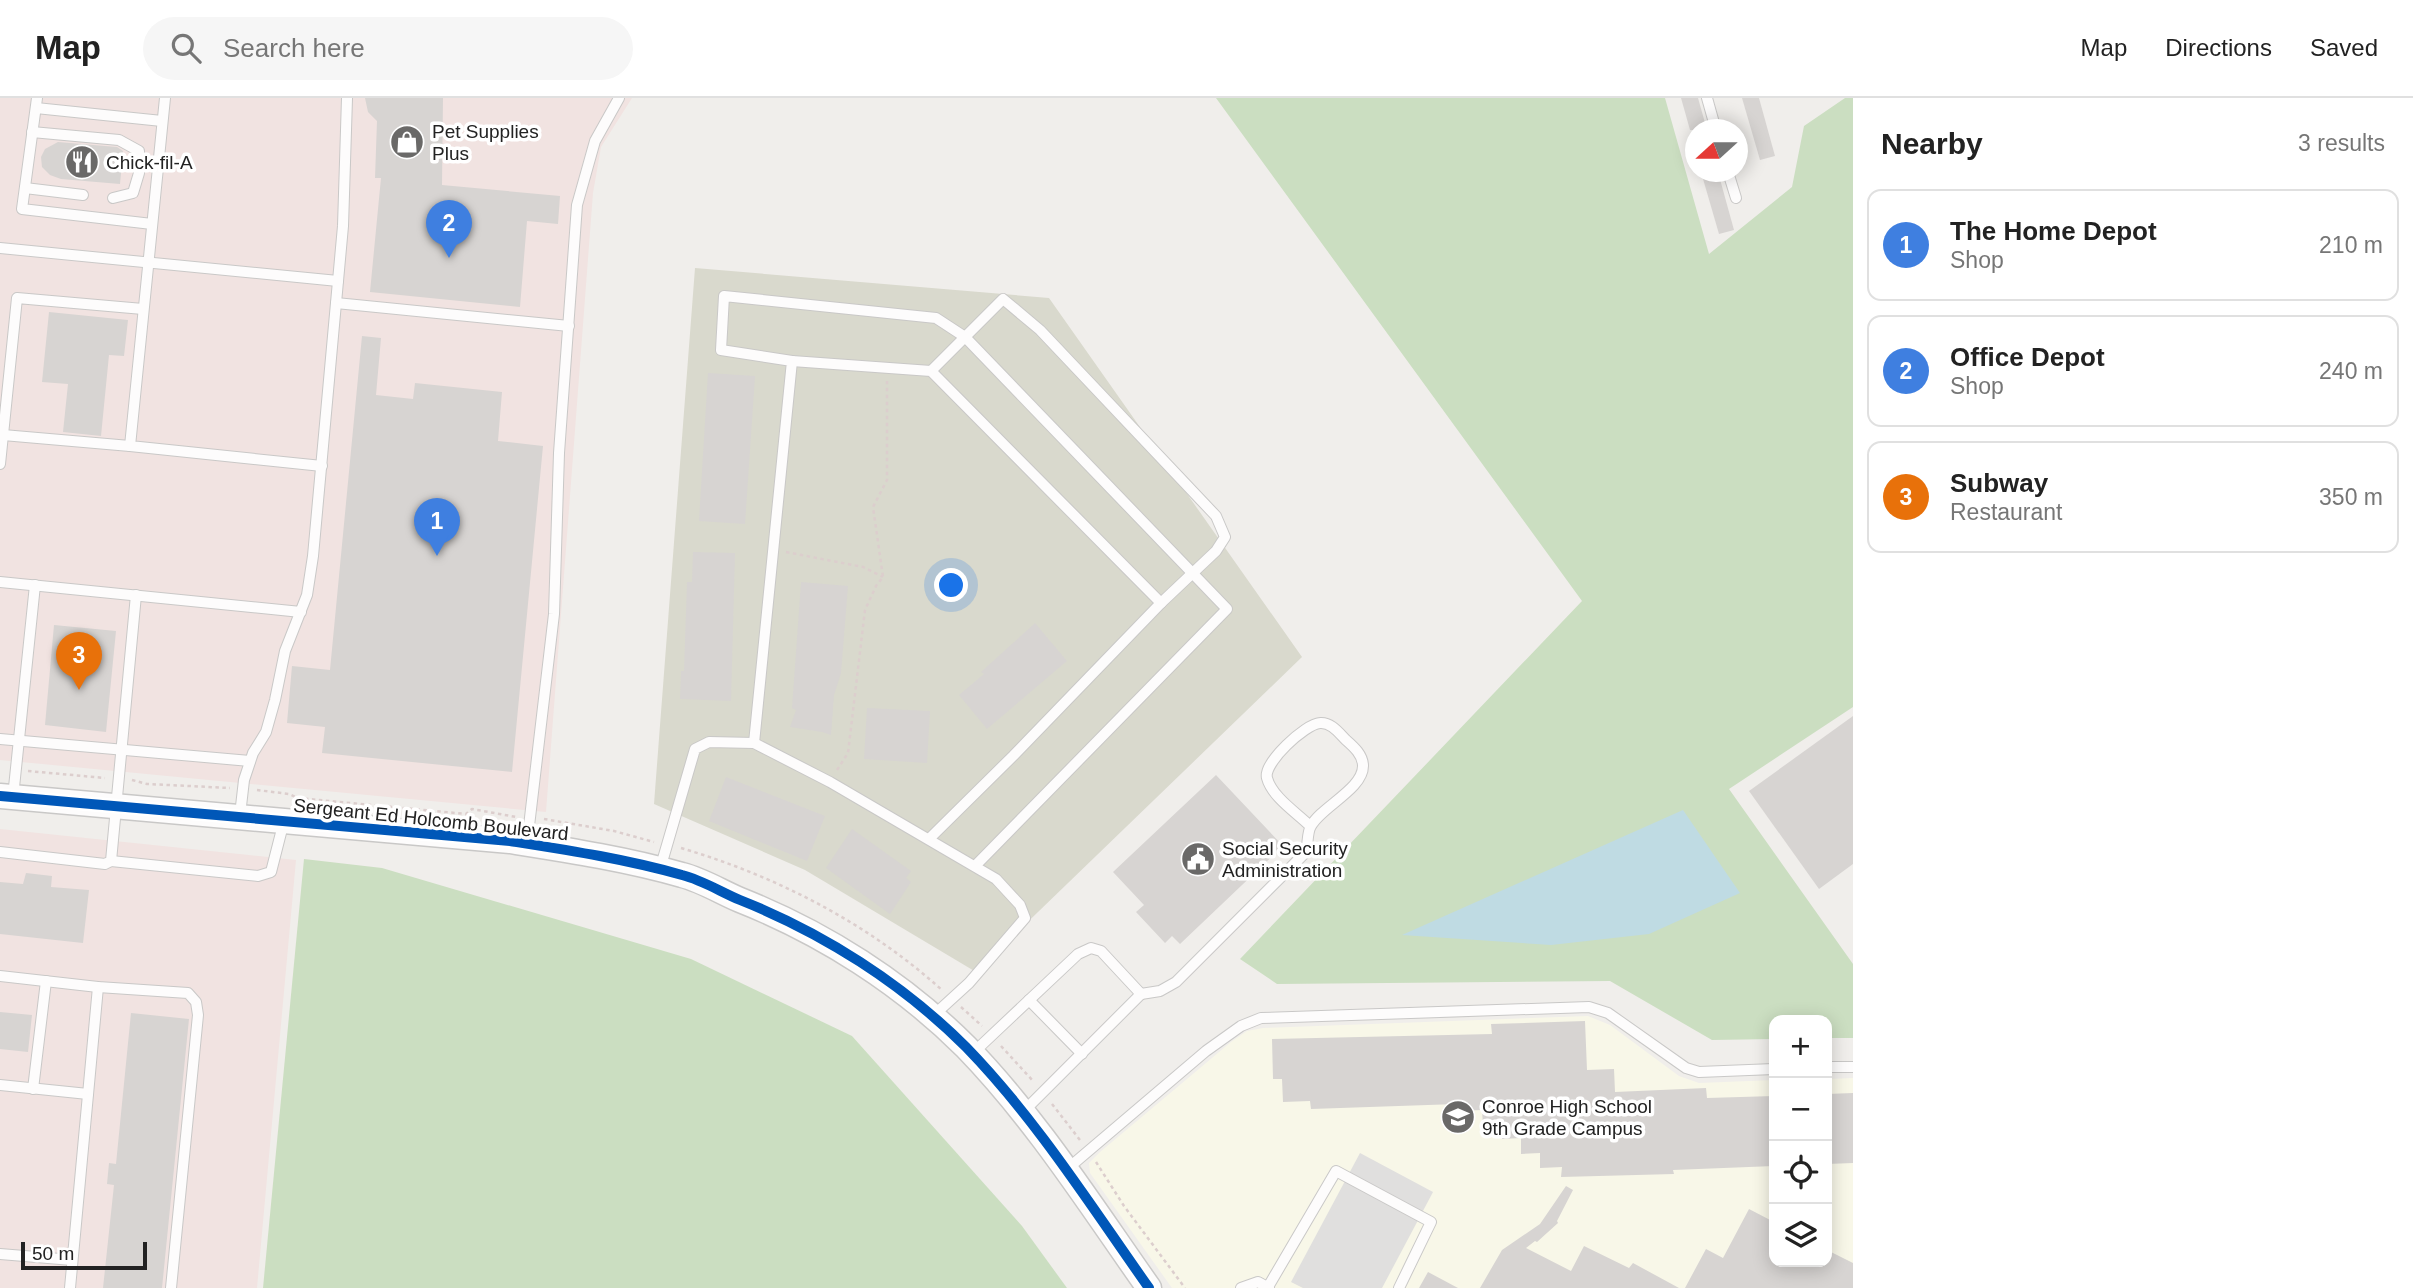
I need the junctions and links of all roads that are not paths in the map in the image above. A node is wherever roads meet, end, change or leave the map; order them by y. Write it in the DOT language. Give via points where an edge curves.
graph roads {
  1 [pos="165,98"];
  2 [pos="347,98"];
  3 [pos="619,98"];
  4 [pos="1707,98"];
  5 [pos="36,103"];
  6 [pos="1713,119"];
  7 [pos="162,121"];
  8 [pos="33,132"];
  9 [pos="1731,182"];
  10 [pos="25,188"];
  11 [pos="83,195"];
  12 [pos="113,198"];
  13 [pos="1736,198"];
  14 [pos="152,224"];
  15 [pos="0,248"];
  16 [pos="148,262"];
  17 [pos="338,281"];
  18 [pos="336,303"];
  19 [pos="144,309"];
  20 [pos="569,326"];
  21 [pos="965,337"];
  22 [pos="792,361"];
  23 [pos="931,371"];
  24 [pos="3,435"];
  25 [pos="130,446"];
  26 [pos="0,464"];
  27 [pos="322,466"];
  28 [pos="1192,572"];
  29 [pos="0,582"];
  30 [pos="35,585"];
  31 [pos="136,595"];
  32 [pos="1161,603"];
  33 [pos="301,612"];
  34 [pos="0,738"];
  35 [pos="19,740"];
  36 [pos="754,743"];
  37 [pos="121,750"];
  38 [pos="250,761"];
  39 [pos="7,797"];
  40 [pos="116,806"];
  41 [pos="240,817"];
  42 [pos="284,821"];
  43 [pos="1311,826"];
  44 [pos="930,838"];
  45 [pos="527,844"];
  46 [pos="0,852"];
  47 [pos="111,861"];
  48 [pos="975,866"];
  49 [pos="660,870"];
  50 [pos="0,976"];
  51 [pos="46,981"];
  52 [pos="98,988"];
  53 [pos="1141,994"];
  54 [pos="1029,1000"];
  55 [pos="932,1017"];
  56 [pos="972,1054"];
  57 [pos="1082,1054"];
  58 [pos="1853,1066"];
  59 [pos="1832,1068"];
  60 [pos="1769,1069"];
  61 [pos="0,1085"];
  62 [pos="33,1088"];
  63 [pos="88,1094"];
  64 [pos="1023,1112"];
  65 [pos="1066,1170"];
  66 [pos="0,1254"];
  67 [pos="72,1260"];
  68 [pos="70,1288"];
  69 [pos="171,1288"];
  70 [pos="1149,1288"];
  71 [pos="1241,1288"];
  72 [pos="1269,1288"];
  73 [pos="1399,1288"];
  1 -- 7 [label="lane"];
  2 -- 17 [label="lane"];
  3 -- 20 [label="lane" via="596,141 577,205"];
  4 -- 6 [label="lane"];
  5 -- 7 [label="lane"];
  5 -- 8 [label="lane"];
  7 -- 14 [label="lane"];
  8 -- 10 [label="lane"];
  8 -- 12 [label="lane" via="119,140 139,152 133,192"];
  9 -- 13 [label="lane"];
  10 -- 11 [label="lane"];
  10 -- 14 [label="lane" via="22,209"];
  14 -- 16 [label="lane"];
  15 -- 16 [label="lane"];
  16 -- 17 [label="lane"];
  16 -- 19 [label="lane"];
  17 -- 18 [label="lane"];
  18 -- 20 [label="lane"];
  18 -- 27 [label="lane"];
  19 -- 24 [label="lane" via="17,298"];
  19 -- 25 [label="lane"];
  20 -- 45 [label="lane" via="554,614"];
  21 -- 22 [label="lane" via="936,318 724,296 721,350"];
  21 -- 23 [label="lane"];
  21 -- 28 [label="lane"];
  21 -- 28 [label="lane" via="1003,299 1040,330 1216,516 1225,537"];
  22 -- 23 [label="lane"];
  22 -- 36 [label="lane"];
  23 -- 32 [label="lane"];
  24 -- 25 [label="lane"];
  24 -- 26 [label="lane"];
  25 -- 27 [label="lane"];
  27 -- 33 [label="lane" via="313,559"];
  28 -- 32 [label="lane"];
  28 -- 48 [label="lane" via="1227,608"];
  29 -- 30 [label="lane"];
  30 -- 31 [label="lane"];
  30 -- 35 [label="lane"];
  31 -- 33 [label="lane"];
  31 -- 37 [label="lane"];
  32 -- 44 [label="lane"];
  33 -- 38 [label="lane" via="285,651 266,732"];
  34 -- 35 [label="lane"];
  35 -- 37 [label="lane"];
  35 -- 39 [label="lane"];
  36 -- 44 [label="lane"];
  36 -- 49 [label="lane" via="709,741 695,748"];
  37 -- 38 [label="lane"];
  37 -- 40 [label="lane"];
  38 -- 41 [label="lane"];
  39 -- 40 [label="street, Sergeant Ed Holcomb Boulevard"];
  40 -- 41 [label="street, Sergeant Ed Holcomb Boulevard"];
  40 -- 47 [label="lane"];
  41 -- 42 [label="street, Sergeant Ed Holcomb Boulevard"];
  42 -- 45 [label="street, Sergeant Ed Holcomb Boulevard"];
  42 -- 47 [label="lane" via="271,872 258,876"];
  43 -- 43 [label="lane" via="1361,778 1363,764 1357,750 1332,726 1321,723 1307,727 1293,740 1268,766 1266,777 1275,793"];
  43 -- 53 [label="lane" via="1306,852 1176,982"];
  44 -- 48 [label="lane"];
  45 -- 49 [label="street, Sergeant Ed Holcomb Boulevard"];
  46 -- 47 [label="lane"];
  48 -- 55 [label="lane" via="996,879 1020,905 1025,918 969,983"];
  49 -- 55 [label="street, Sergeant Ed Holcomb Boulevard" via="684,875 783,917 869,969"];
  50 -- 51 [label="lane"];
  51 -- 52 [label="lane"];
  51 -- 62 [label="lane"];
  52 -- 63 [label="lane"];
  52 -- 69 [label="lane" via="188,993 196,1002"];
  53 -- 54 [label="lane" via="1101,951 1091,948 1078,954"];
  53 -- 57 [label="lane"];
  54 -- 56 [label="lane"];
  54 -- 57 [label="lane"];
  55 -- 56 [label="street, Sergeant Ed Holcomb Boulevard"];
  56 -- 64 [label="street, Sergeant Ed Holcomb Boulevard"];
  57 -- 64 [label="lane"];
  58 -- 59 [label="lane"];
  60 -- 65 [label="lane" via="1699,1072 1686,1068 1608,1013 1589,1007 1261,1018 1206,1051"];
  61 -- 62 [label="lane"];
  62 -- 63 [label="lane"];
  63 -- 67 [label="lane"];
  64 -- 65 [label="street, Sergeant Ed Holcomb Boulevard"];
  65 -- 70 [label="street, Sergeant Ed Holcomb Boulevard"];
  66 -- 67 [label="lane"];
  67 -- 68 [label="lane"];
  71 -- 72 [label="lane" via="1258,1282"];
  72 -- 73 [label="lane" via="1336,1171 1432,1222"];
}
